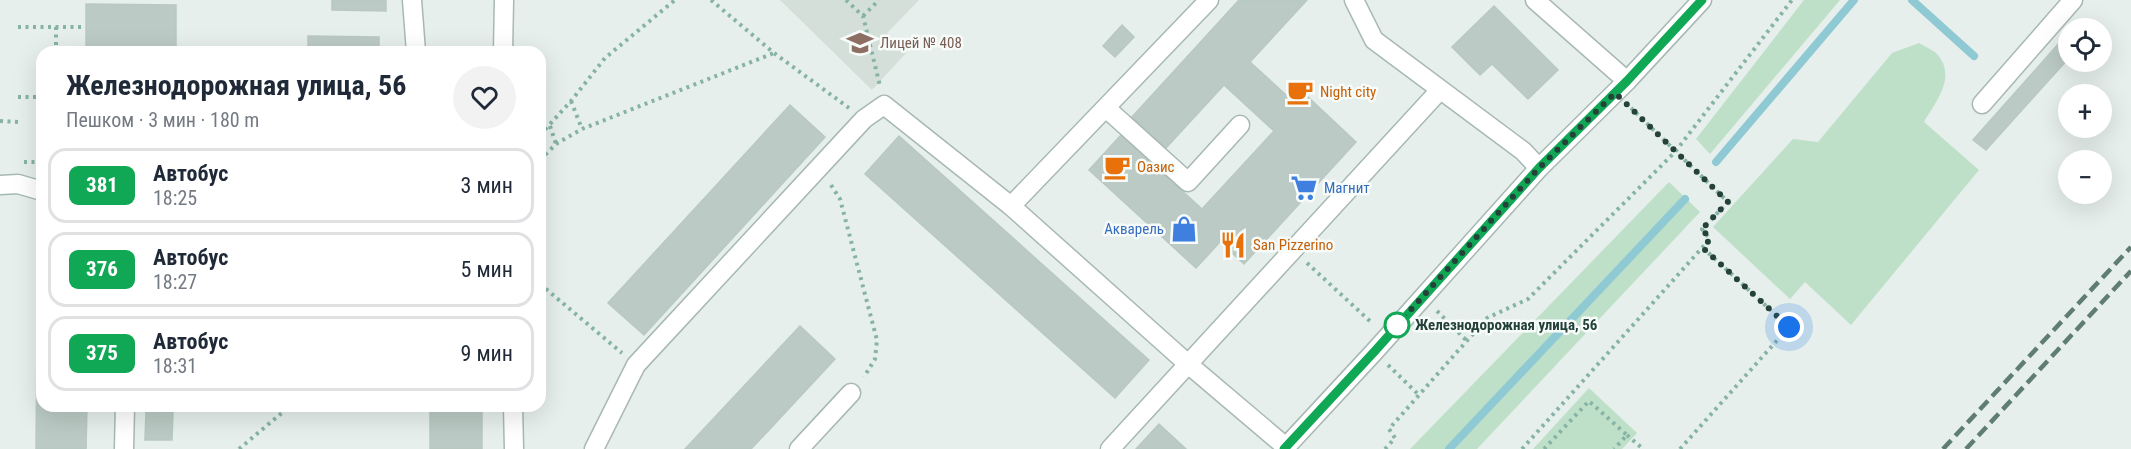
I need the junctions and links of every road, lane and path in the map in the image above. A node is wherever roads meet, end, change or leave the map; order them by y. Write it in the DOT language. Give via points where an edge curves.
graph roads {
  1 [pos="412,0"];
  2 [pos="504,0"];
  3 [pos="675,0"];
  4 [pos="711,0"];
  5 [pos="846,0"];
  6 [pos="879,0"];
  7 [pos="1209,0"];
  8 [pos="1354,0"];
  9 [pos="1535,0"];
  10 [pos="1702,0"];
  11 [pos="1792,0"];
  12 [pos="2073,0"];
  13 [pos="863,16"];
  14 [pos="18,27"];
  15 [pos="56,27"];
  16 [pos="81,27"];
  17 [pos="56,46"];
  18 [pos="416,46"];
  19 [pos="503,46"];
  20 [pos="774,53"];
  21 [pos="1621,87"];
  22 [pos="1440,90"];
  23 [pos="18,97"];
  24 [pos="36,97"];
  25 [pos="571,100"];
  26 [pos="1982,104"];
  27 [pos="884,105"];
  28 [pos="1106,108"];
  29 [pos="864,119"];
  30 [pos="0,121"];
  31 [pos="18,122"];
  32 [pos="1240,125"];
  33 [pos="549,126"];
  34 [pos="546,129"];
  35 [pos="582,129"];
  36 [pos="556,144"];
  37 [pos="1676,152"];
  38 [pos="546,154"];
  39 [pos="18,162"];
  40 [pos="36,162"];
  41 [pos="820,166"];
  42 [pos="1539,168"];
  43 [pos="0,185"];
  44 [pos="36,189"];
  45 [pos="1728,202"];
  46 [pos="1011,206"];
  47 [pos="1732,207"];
  48 [pos="1703,248"];
  49 [pos="1293,250"];
  50 [pos="546,289"];
  51 [pos="1437,311"];
  52 [pos="1372,324"];
  53 [pos="1468,342"];
  54 [pos="1188,364"];
  55 [pos="1388,364"];
  56 [pos="636,365"];
  57 [pos="851,393"];
  58 [pos="1420,396"];
  59 [pos="124,412"];
  60 [pos="283,412"];
  61 [pos="513,412"];
  62 [pos="1627,435"];
  63 [pos="1285,448"];
  64 [pos="124,449"];
  65 [pos="239,449"];
  66 [pos="514,449"];
  67 [pos="594,449"];
  68 [pos="799,449"];
  69 [pos="1110,449"];
  70 [pos="1385,449"];
  71 [pos="1522,449"];
  72 [pos="1544,449"];
  73 [pos="1614,449"];
  74 [pos="1643,449"];
  75 [pos="1680,449"];
  1 -- 18 [label="street"];
  2 -- 19 [label="street"];
  3 -- 25 [label="path" via="605,58"];
  4 -- 20 [label="path"];
  5 -- 13 [label="path"];
  6 -- 13 [label="path"];
  7 -- 28 [label="street"];
  8 -- 22 [label="street" via="1374,40"];
  9 -- 21 [label="street"];
  10 -- 21 [label="street"];
  11 -- 37 [label="path"];
  12 -- 26 [label="street"];
  13 -- 27 [label="path"];
  14 -- 15 [label="path"];
  15 -- 16 [label="path"];
  15 -- 17 [label="path"];
  20 -- 29 [label="path"];
  20 -- 35 [label="path"];
  21 -- 37 [label="path"];
  21 -- 42 [label="street"];
  22 -- 42 [label="street"];
  22 -- 49 [label="street"];
  23 -- 24 [label="path"];
  25 -- 33 [label="path"];
  25 -- 35 [label="path"];
  27 -- 29 [label="street"];
  27 -- 46 [label="street"];
  28 -- 32 [label="street" via="1188,182"];
  28 -- 46 [label="street"];
  29 -- 41 [label="street"];
  30 -- 31 [label="path"];
  33 -- 34 [label="path"];
  33 -- 36 [label="path"];
  35 -- 36 [label="path"];
  36 -- 38 [label="path"];
  37 -- 45 [label="path"];
  37 -- 53 [label="path" via="1528,299 1487,318"];
  39 -- 40 [label="path"];
  41 -- 56 [label="street"];
  41 -- 57 [label="path" via="840,200 878,340 870,370"];
  42 -- 63 [label="street"];
  43 -- 44 [label="street" via="18,184"];
  45 -- 47 [label="path"];
  45 -- 48 [label="path" via="1702,229 1710,239"];
  46 -- 54 [label="street"];
  48 -- 71 [label="path"];
  48 -- 75 [label="path" via="1789,327"];
  49 -- 52 [label="path"];
  49 -- 54 [label="street"];
  50 -- 56 [label="path"];
  51 -- 53 [label="path"];
  53 -- 58 [label="path"];
  54 -- 63 [label="street"];
  54 -- 69 [label="street"];
  55 -- 58 [label="path"];
  56 -- 67 [label="street"];
  57 -- 68 [label="street"];
  58 -- 70 [label="path" via="1389,429 1395,438"];
  59 -- 64 [label="street"];
  60 -- 65 [label="path"];
  61 -- 66 [label="street"];
  62 -- 72 [label="path" via="1589,401"];
  62 -- 73 [label="path"];
  62 -- 74 [label="path"];
}
